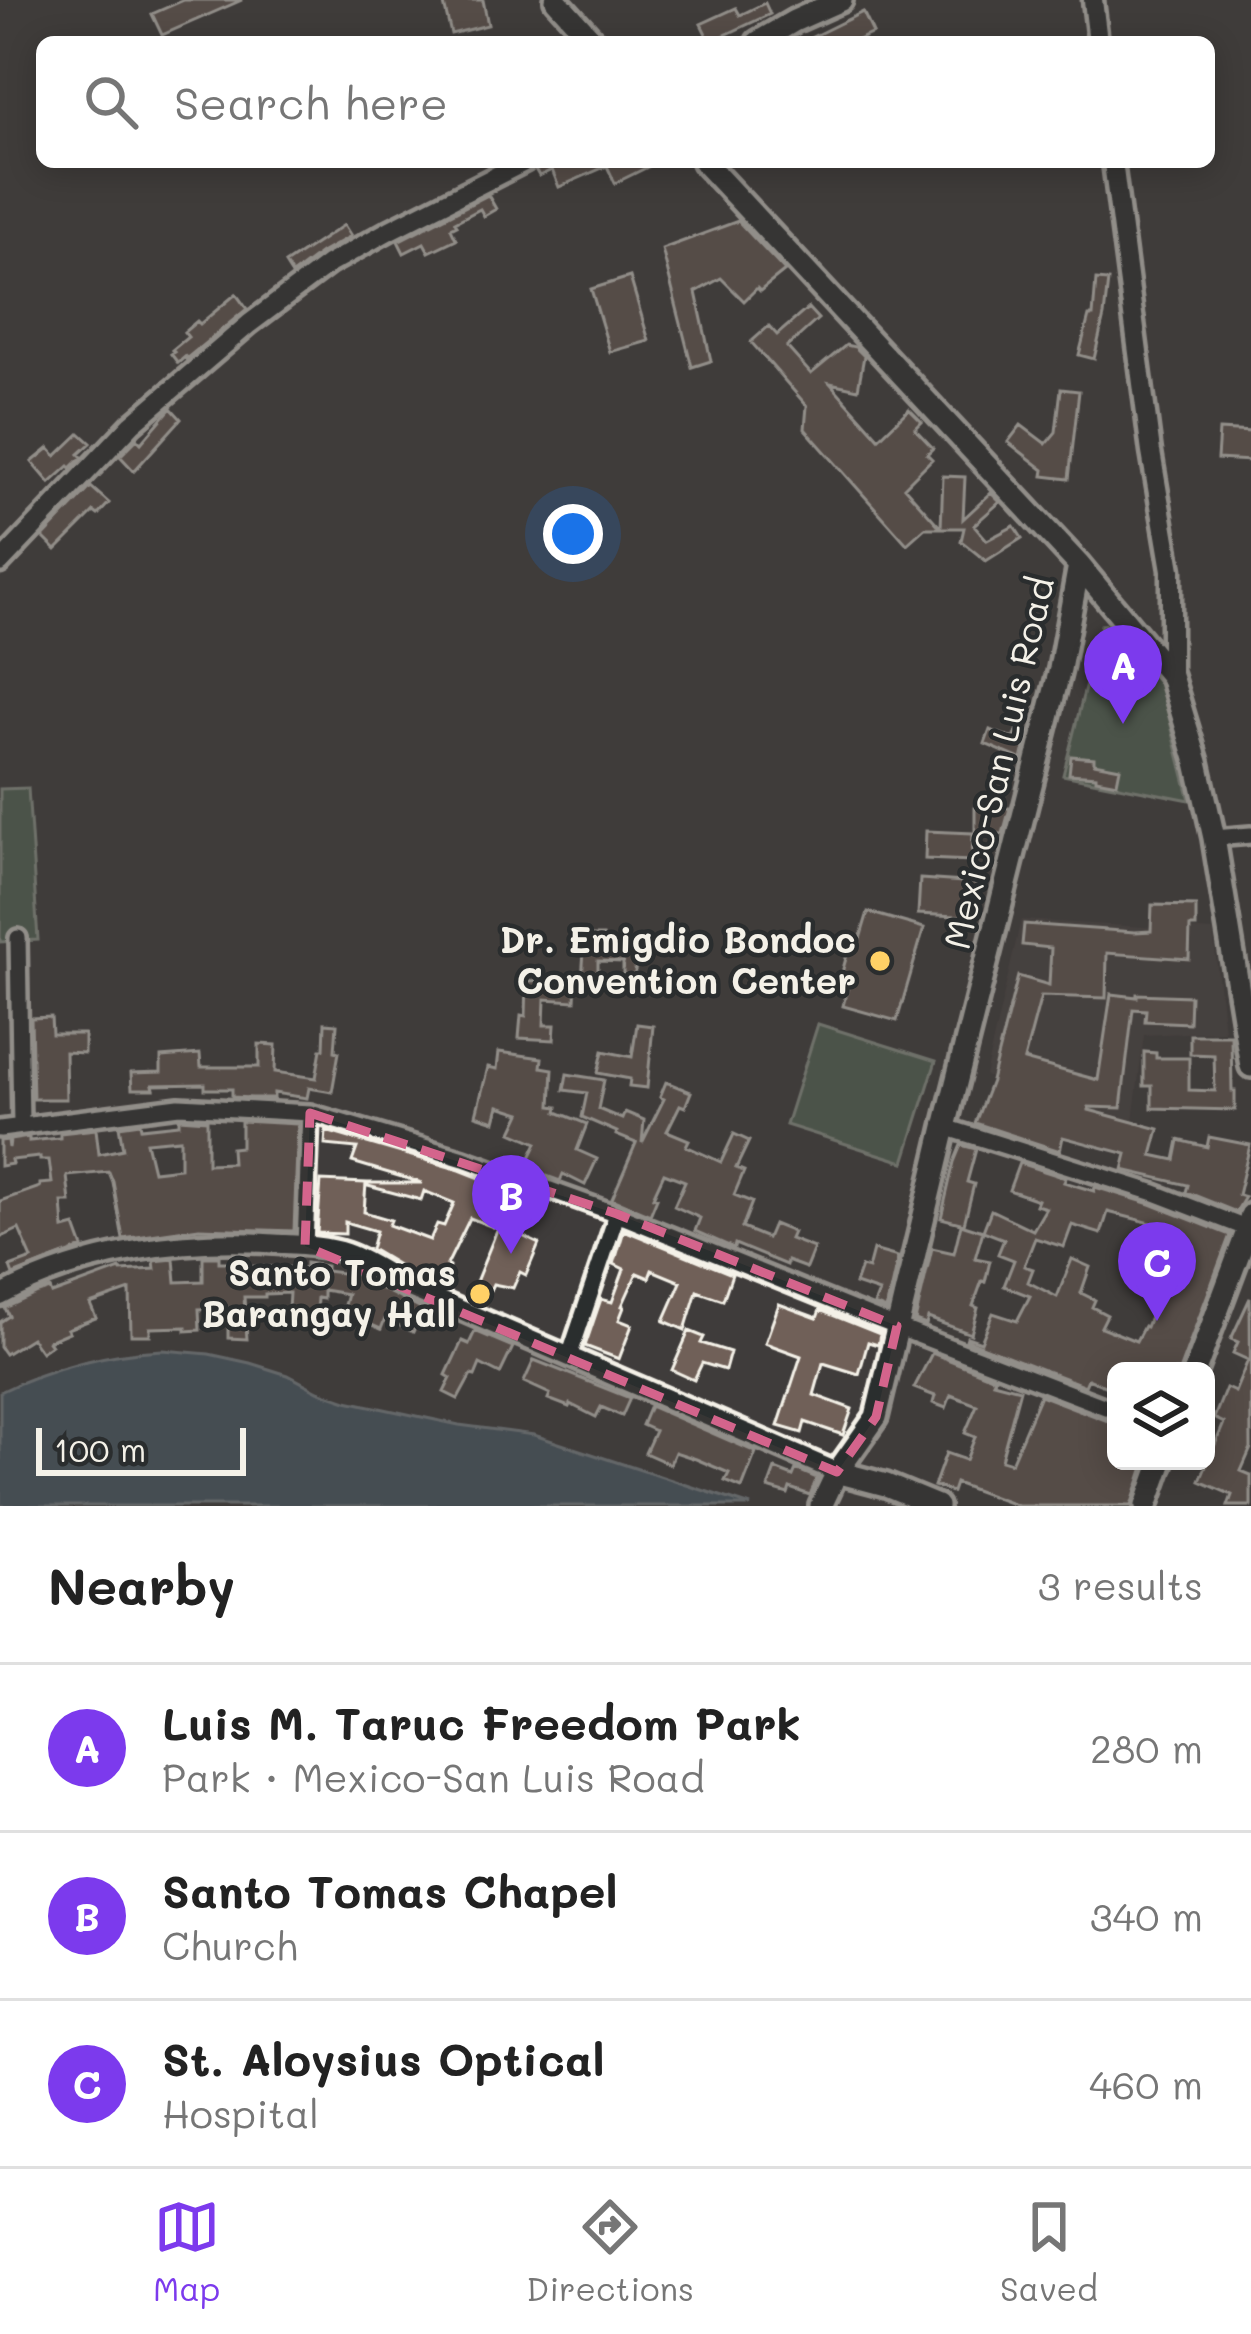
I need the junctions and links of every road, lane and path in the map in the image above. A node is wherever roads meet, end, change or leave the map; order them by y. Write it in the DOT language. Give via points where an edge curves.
graph roads {
  1 [pos="556,0"];
  2 [pos="842,0"];
  3 [pos="1093,0"];
  4 [pos="589,36"];
  5 [pos="768,36"];
  6 [pos="1097,36"];
  7 [pos="513,168"];
  8 [pos="710,168"];
  9 [pos="1114,168"];
  10 [pos="0,563"];
  11 [pos="1079,565"];
  12 [pos="1171,676"];
  13 [pos="1251,835"];
  14 [pos="1214,838"];
  15 [pos="18,938"];
  16 [pos="1251,1066"];
  17 [pos="310,1113"];
  18 [pos="21,1125"];
  19 [pos="945,1127"];
  20 [pos="0,1129"];
  21 [pos="616,1214"];
  22 [pos="1250,1225"];
  23 [pos="305,1246"];
  24 [pos="0,1296"];
  25 [pos="897,1326"];
  26 [pos="569,1357"];
  27 [pos="1198,1362"];
  28 [pos="1107,1408"];
  29 [pos="1159,1470"];
  30 [pos="837,1472"];
  31 [pos="822,1502"];
  32 [pos="937,1506"];
  33 [pos="1146,1506"];
  1 -- 4 [label="main road"];
  2 -- 5 [label="main road"];
  3 -- 6 [label="street"];
  7 -- 10 [label="street" via="329,264 249,324 132,424"];
  8 -- 11 [label="main road, Mexico-San Luis Road"];
  9 -- 12 [label="street" via="1171,570"];
  11 -- 12 [label="main road"];
  11 -- 19 [label="main road, Mexico-San Luis Road"];
  12 -- 14 [label="main road"];
  13 -- 14 [label="street"];
  14 -- 16 [label="main road"];
  15 -- 18 [label="street"];
  17 -- 18 [label="street" via="179,1106"];
  17 -- 21 [label="street"];
  17 -- 23 [label="street"];
  18 -- 20 [label="street"];
  19 -- 22 [label="street"];
  19 -- 25 [label="main road, Mexico-San Luis Road"];
  21 -- 25 [label="street"];
  21 -- 26 [label="street"];
  22 -- 27 [label="main road"];
  23 -- 24 [label="street" via="202,1243 127,1252"];
  23 -- 26 [label="street" via="346,1253"];
  25 -- 28 [label="street"];
  25 -- 30 [label="main road, Mexico-San Luis Road" via="876,1417"];
  26 -- 30 [label="street"];
  29 -- 33 [label="main road"];
  30 -- 31 [label="main road, Mexico-San Luis Road"];
  30 -- 32 [label="main road"];
}
